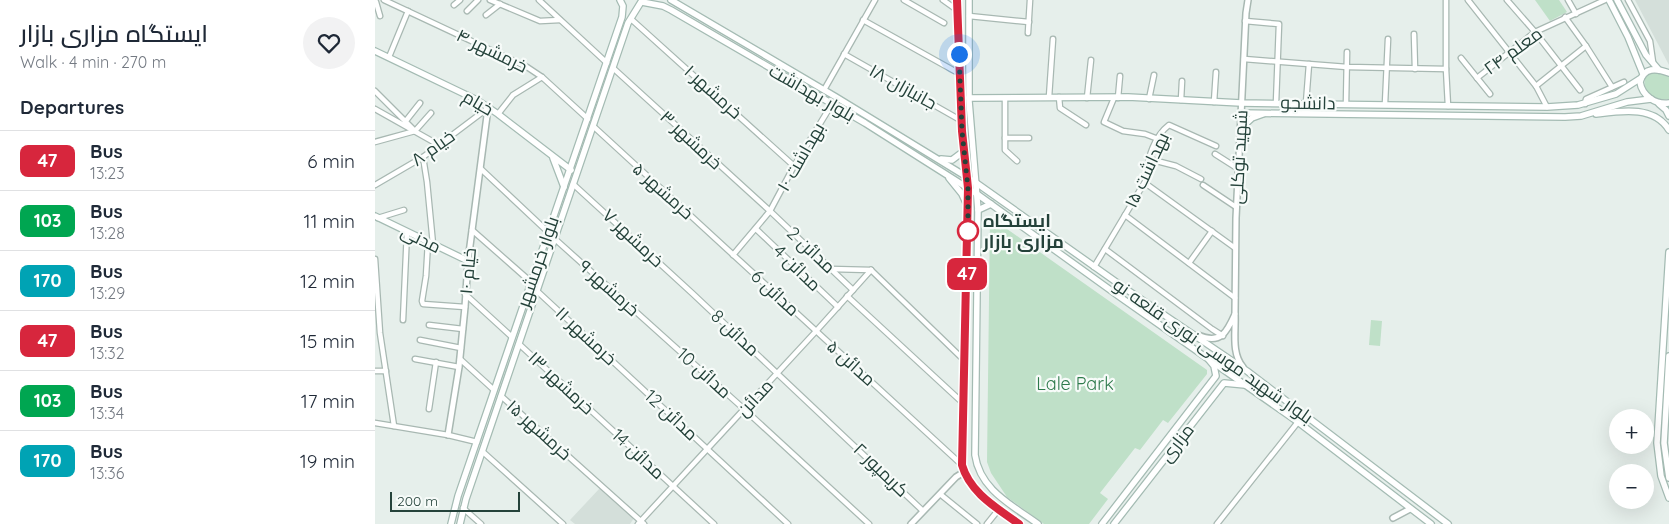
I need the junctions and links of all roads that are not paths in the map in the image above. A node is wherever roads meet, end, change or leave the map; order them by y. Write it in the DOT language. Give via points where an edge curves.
graph roads {
  1 [pos="384,0"];
  2 [pos="460,0"];
  3 [pos="478,0"];
  4 [pos="490,0"];
  5 [pos="539,0"];
  6 [pos="620,0"];
  7 [pos="633,0"];
  8 [pos="671,0"];
  9 [pos="875,0"];
  10 [pos="904,0"];
  11 [pos="943,0"];
  12 [pos="957,0"];
  13 [pos="969,0"];
  14 [pos="1030,0"];
  15 [pos="1248,0"];
  16 [pos="1446,0"];
  17 [pos="1468,0"];
  18 [pos="1507,0"];
  19 [pos="1568,0"];
  20 [pos="1607,0"];
  21 [pos="1617,0"];
  22 [pos="1628,0"];
  23 [pos="377,1"];
  24 [pos="643,1"];
  25 [pos="499,4"];
  26 [pos="454,5"];
  27 [pos="957,10"];
  28 [pos="408,11"];
  29 [pos="467,11"];
  30 [pos="1576,14"];
  31 [pos="379,16"];
  32 [pos="486,16"];
  33 [pos="969,16"];
  34 [pos="1565,17"];
  35 [pos="631,19"];
  36 [pos="560,20"];
  37 [pos="863,20"];
  38 [pos="1245,21"];
  39 [pos="1029,22"];
  40 [pos="943,23"];
  41 [pos="1535,32"];
  42 [pos="1029,33"];
  43 [pos="1414,34"];
  44 [pos="1635,34"];
  45 [pos="1628,37"];
  46 [pos="1053,39"];
  47 [pos="1388,39"];
  48 [pos="1586,46"];
  49 [pos="375,51"];
  50 [pos="1347,52"];
  51 [pos="1509,52"];
  52 [pos="844,54"];
  53 [pos="959,54"];
  54 [pos="969,54"];
  55 [pos="389,58"];
  56 [pos="1461,58"];
  57 [pos="1244,59"];
  58 [pos="1091,60"];
  59 [pos="607,62"];
  60 [pos="1279,62"];
  61 [pos="1309,64"];
  62 [pos="1653,64"];
  63 [pos="1561,66"];
  64 [pos="1347,67"];
  65 [pos="613,68"];
  66 [pos="1386,69"];
  67 [pos="1415,69"];
  68 [pos="1446,69"];
  69 [pos="1659,70"];
  70 [pos="1216,72"];
  71 [pos="1669,73"];
  72 [pos="959,74"];
  73 [pos="1154,75"];
  74 [pos="1120,76"];
  75 [pos="1642,76"];
  76 [pos="541,77"];
  77 [pos="1477,78"];
  78 [pos="1183,81"];
  79 [pos="1624,82"];
  80 [pos="1536,86"];
  81 [pos="1612,87"];
  82 [pos="824,90"];
  83 [pos="1580,90"];
  84 [pos="375,91"];
  85 [pos="1490,94"];
  86 [pos="1616,94"];
  87 [pos="836,96"];
  88 [pos="969,98"];
  89 [pos="1005,98"];
  90 [pos="1049,98"];
  91 [pos="1059,98"];
  92 [pos="1087,98"];
  93 [pos="1116,98"];
  94 [pos="1149,99"];
  95 [pos="1651,99"];
  96 [pos="1181,100"];
  97 [pos="1213,102"];
  98 [pos="1657,102"];
  99 [pos="420,103"];
  100 [pos="1241,103"];
  101 [pos="1276,103"];
  102 [pos="1306,103"];
  103 [pos="1669,103"];
  104 [pos="832,104"];
  105 [pos="1346,104"];
  106 [pos="1385,104"];
  107 [pos="1585,104"];
  108 [pos="1619,104"];
  109 [pos="1447,106"];
  110 [pos="1547,107"];
  111 [pos="488,108"];
  112 [pos="375,109"];
  113 [pos="1241,112"];
  114 [pos="1267,112"];
  115 [pos="431,113"];
  116 [pos="498,114"];
  117 [pos="1581,116"];
  118 [pos="1669,116"];
  119 [pos="588,119"];
  120 [pos="962,121"];
  121 [pos="404,123"];
  122 [pos="1086,125"];
  123 [pos="593,126"];
  124 [pos="1240,129"];
  125 [pos="1669,130"];
  126 [pos="415,131"];
  127 [pos="1005,138"];
  128 [pos="1029,138"];
  129 [pos="1158,139"];
  130 [pos="375,142"];
  131 [pos="439,145"];
  132 [pos="1216,146"];
  133 [pos="963,151"];
  134 [pos="1215,154"];
  135 [pos="553,156"];
  136 [pos="423,157"];
  137 [pos="937,158"];
  138 [pos="1149,159"];
  139 [pos="1017,161"];
  140 [pos="794,166"];
  141 [pos="1237,168"];
  142 [pos="481,169"];
  143 [pos="571,170"];
  144 [pos="947,174"];
  145 [pos="967,177"];
  146 [pos="975,182"];
  147 [pos="1145,183"];
  148 [pos="573,184"];
  149 [pos="375,185"];
  150 [pos="564,188"];
  151 [pos="968,188"];
  152 [pos="977,194"];
  153 [pos="991,204"];
  154 [pos="968,206"];
  155 [pos="1236,207"];
  156 [pos="404,210"];
  157 [pos="978,210"];
  158 [pos="770,211"];
  159 [pos="1125,215"];
  160 [pos="376,217"];
  161 [pos="756,229"];
  162 [pos="472,230"];
  163 [pos="1212,231"];
  164 [pos="407,232"];
  165 [pos="547,232"];
  166 [pos="555,239"];
  167 [pos="430,243"];
  168 [pos="1235,248"];
  169 [pos="1105,249"];
  170 [pos="1669,252"];
  171 [pos="733,255"];
  172 [pos="375,259"];
  173 [pos="468,261"];
  174 [pos="1189,264"];
  175 [pos="1094,267"];
  176 [pos="831,269"];
  177 [pos="871,270"];
  178 [pos="531,282"];
  179 [pos="1126,289"];
  180 [pos="376,290"];
  181 [pos="853,290"];
  182 [pos="537,291"];
  183 [pos="692,293"];
  184 [pos="465,294"];
  185 [pos="847,296"];
  186 [pos="1120,297"];
  187 [pos="1235,298"];
  188 [pos="465,306"];
  189 [pos="838,307"];
  190 [pos="522,308"];
  191 [pos="529,313"];
  192 [pos="1235,314"];
  193 [pos="403,320"];
  194 [pos="429,325"];
  195 [pos="463,328"];
  196 [pos="816,332"];
  197 [pos="378,333"];
  198 [pos="1193,333"];
  199 [pos="1223,336"];
  200 [pos="512,337"];
  201 [pos="663,337"];
  202 [pos="420,340"];
  203 [pos="519,344"];
  204 [pos="461,348"];
  205 [pos="1669,356"];
  206 [pos="1206,357"];
  207 [pos="415,358"];
  208 [pos="459,359"];
  209 [pos="965,361"];
  210 [pos="436,362"];
  211 [pos="459,367"];
  212 [pos="375,371"];
  213 [pos="386,371"];
  214 [pos="1247,371"];
  215 [pos="778,373"];
  216 [pos="1216,376"];
  217 [pos="634,381"];
  218 [pos="1224,383"];
  219 [pos="1250,387"];
  220 [pos="494,390"];
  221 [pos="501,396"];
  222 [pos="1659,402"];
  223 [pos="1667,403"];
  224 [pos="964,404"];
  225 [pos="744,409"];
  226 [pos="429,410"];
  227 [pos="603,421"];
  228 [pos="1298,422"];
  229 [pos="375,423"];
  230 [pos="394,426"];
  231 [pos="838,430"];
  232 [pos="448,435"];
  233 [pos="477,442"];
  234 [pos="708,449"];
  235 [pos="483,452"];
  236 [pos="963,468"];
  237 [pos="1669,478"];
  238 [pos="673,486"];
  239 [pos="939,494"];
  240 [pos="1669,498"];
  241 [pos="463,508"];
  242 [pos="999,509"];
  243 [pos="1410,509"];
  244 [pos="923,511"];
  245 [pos="1393,518"];
  246 [pos="641,523"];
  247 [pos="451,524"];
  248 [pos="460,524"];
  249 [pos="481,524"];
  250 [pos="563,524"];
  251 [pos="714,524"];
  252 [pos="788,524"];
  253 [pos="869,524"];
  254 [pos="911,524"];
  255 [pos="977,524"];
  256 [pos="987,524"];
  257 [pos="1019,524"];
  258 [pos="1038,524"];
  259 [pos="1102,524"];
  260 [pos="1114,524"];
  261 [pos="1217,524"];
  262 [pos="1431,524"];
  263 [pos="1448,524"];
  1 -- 28 [label="street, خرمشهر ۴"];
  2 -- 26 [label="street"];
  3 -- 29 [label="street"];
  4 -- 25 [label="street"];
  5 -- 36 [label="street"];
  6 -- 59 [label="main road, بلوار خرمشهر" via="623,12"];
  7 -- 24 [label="main road, بلوار بهداشت"];
  8 -- 82 [label="main road, بلوار بهداشت"];
  9 -- 37 [label="street"];
  10 -- 40 [label="street"];
  11 -- 27 [label="street"];
  12 -- 27 [label="main road"];
  13 -- 33 [label="main road"];
  14 -- 39 [label="street"];
  15 -- 38 [label="street, شهید توکلی"];
  16 -- 68 [label="street"];
  17 -- 51 [label="street"];
  18 -- 41 [label="street"];
  19 -- 30 [label="street"];
  20 -- 30 [label="street, معلم ۲۴"];
  20 -- 45 [label="main road"];
  21 -- 44 [label="main road"];
  22 -- 62 [label="street" via="1650,41"];
  23 -- 31 [label="street"];
  24 -- 35 [label="main road, بلوار خرمشهر"];
  24 -- 104 [label="main road, بلوار بهداشت" via="671,10"];
  25 -- 32 [label="street"];
  25 -- 36 [label="street" via="539,21"];
  27 -- 53 [label="main road"];
  28 -- 55 [label="street"];
  28 -- 76 [label="street, خرمشهر ۴" via="514,60"];
  30 -- 34 [label="street, معلم ۲۴"];
  33 -- 39 [label="street"];
  33 -- 54 [label="main road"];
  34 -- 41 [label="street, معلم ۲۴"];
  34 -- 48 [label="street"];
  35 -- 65 [label="main road, بلوار خرمشهر"];
  35 -- 140 [label="street, خرمشهر ۱"];
  36 -- 59 [label="street"];
  37 -- 52 [label="street"];
  37 -- 72 [label="street"];
  38 -- 57 [label="street, شهید توکلی"];
  38 -- 60 [label="street" via="1279,24"];
  39 -- 42 [label="street"];
  41 -- 51 [label="street, معلم ۲۴"];
  41 -- 63 [label="street"];
  43 -- 67 [label="street"];
  44 -- 45 [label="main road"];
  44 -- 62 [label="main road"];
  45 -- 75 [label="main road"];
  46 -- 90 [label="street"];
  47 -- 66 [label="street"];
  48 -- 63 [label="street"];
  48 -- 81 [label="street"];
  49 -- 55 [label="main road, خیام"];
  50 -- 64 [label="street"];
  51 -- 77 [label="street, معلم ۲۴"];
  51 -- 80 [label="street"];
  52 -- 82 [label="street"];
  52 -- 120 [label="street, جانبازان ۱۸"];
  53 -- 54 [label="main road"];
  53 -- 72 [label="main road"];
  54 -- 88 [label="main road"];
  55 -- 111 [label="main road, خیام"];
  56 -- 77 [label="street"];
  57 -- 60 [label="street"];
  57 -- 100 [label="street, شهید توکلی"];
  58 -- 92 [label="street"];
  59 -- 65 [label="main road"];
  59 -- 119 [label="main road, بلوار خرمشهر"];
  60 -- 61 [label="street"];
  60 -- 101 [label="street"];
  61 -- 64 [label="street"];
  61 -- 102 [label="street"];
  62 -- 69 [label="main road"];
  63 -- 80 [label="street"];
  63 -- 83 [label="street"];
  64 -- 66 [label="street"];
  64 -- 105 [label="street"];
  65 -- 123 [label="main road, بلوار خرمشهر"];
  65 -- 158 [label="street, خرمشهر ۳"];
  66 -- 67 [label="street"];
  66 -- 106 [label="street"];
  67 -- 68 [label="street"];
  68 -- 109 [label="street"];
  69 -- 71 [label="main road"];
  69 -- 75 [label="main road, دانشجو" via="1650,70"];
  70 -- 97 [label="street"];
  72 -- 120 [label="main road"];
  73 -- 94 [label="street"];
  74 -- 93 [label="street"];
  75 -- 86 [label="main road, دانشجو"];
  75 -- 95 [label="main road" via="1641,88"];
  76 -- 116 [label="street" via="513,95"];
  76 -- 119 [label="street, خرمشهر ۴"];
  77 -- 85 [label="street"];
  78 -- 96 [label="street"];
  79 -- 81 [label="street"];
  80 -- 110 [label="street"];
  81 -- 107 [label="street" via="1586,99"];
  82 -- 87 [label="main road, بلوار بهداشت"];
  84 -- 121 [label="street"];
  86 -- 107 [label="main road, دانشجو"];
  86 -- 108 [label="main road"];
  87 -- 104 [label="main road"];
  87 -- 137 [label="main road, بلوار بهداشت"];
  88 -- 89 [label="main road, دانشجو"];
  88 -- 146 [label="main road"];
  89 -- 90 [label="main road, دانشجو"];
  89 -- 127 [label="street"];
  90 -- 91 [label="main road, دانشجو"];
  91 -- 92 [label="main road, دانشجو"];
  91 -- 122 [label="street" via="1060,108"];
  92 -- 93 [label="main road, دانشجو"];
  93 -- 94 [label="main road, دانشجو"];
  93 -- 129 [label="street" via="1104,122 1123,131"];
  94 -- 96 [label="main road, دانشجو"];
  95 -- 98 [label="main road"];
  95 -- 108 [label="main road, دانشجو"];
  96 -- 97 [label="main road, دانشجو"];
  97 -- 100 [label="main road, دانشجو"];
  98 -- 103 [label="main road"];
  98 -- 118 [label="main road"];
  99 -- 121 [label="street"];
  100 -- 101 [label="main road, دانشجو"];
  100 -- 113 [label="street, شهید توکلی"];
  101 -- 102 [label="main road, دانشجو"];
  102 -- 105 [label="main road, دانشجو"];
  104 -- 140 [label="street, بهداشت ۱۰"];
  104 -- 144 [label="main road, بلوار بهداشت"];
  105 -- 106 [label="main road, دانشجو"];
  106 -- 109 [label="main road, دانشجو"];
  107 -- 110 [label="main road, دانشجو"];
  108 -- 117 [label="main road, دانشجو"];
  109 -- 110 [label="main road, دانشجو"];
  111 -- 116 [label="main road, خیام"];
  111 -- 131 [label="street, خیام ۸"];
  111 -- 142 [label="street, خیام ۱۰"];
  112 -- 121 [label="street"];
  113 -- 114 [label="main road, دانشجو"];
  113 -- 124 [label="street, شهید توکلی"];
  114 -- 117 [label="main road, دانشجو"];
  114 -- 124 [label="main road" via="1252,118"];
  115 -- 126 [label="street"];
  116 -- 135 [label="main road, خیام"];
  117 -- 125 [label="main road" via="1628,110 1658,118"];
  119 -- 143 [label="main road, بلوار خرمشهر"];
  120 -- 133 [label="main road"];
  121 -- 126 [label="street"];
  123 -- 148 [label="main road, بلوار خرمشهر"];
  123 -- 171 [label="street, خرمشهر ۵"];
  124 -- 141 [label="street, شهید توکلی"];
  126 -- 130 [label="street"];
  126 -- 131 [label="street"];
  127 -- 128 [label="street"];
  127 -- 139 [label="street" via="1005,150"];
  129 -- 132 [label="street, بهداشت ۱۵" via="1169,125"];
  129 -- 138 [label="street, بهداشت ۱۵"];
  131 -- 136 [label="street, خیام ۸"];
  133 -- 137 [label="main road" via="952,160"];
  133 -- 145 [label="main road"];
  134 -- 141 [label="street"];
  135 -- 143 [label="main road, خیام"];
  135 -- 150 [label="main road"];
  136 -- 149 [label="street, خیام ۸"];
  136 -- 167 [label="street"];
  137 -- 145 [label="main road, بلوار بهداشت"];
  138 -- 147 [label="street, بهداشت ۱۵" via="1149,175"];
  138 -- 155 [label="street" via="1176,166"];
  140 -- 158 [label="street, بهداشت ۱۰"];
  141 -- 155 [label="street, شهید توکلی"];
  142 -- 162 [label="street, خیام ۱۰"];
  142 -- 165 [label="street"];
  143 -- 150 [label="main road, بلوار خرمشهر"];
  144 -- 151 [label="main road, بلوار بهداشت"];
  144 -- 154 [label="main road"];
  145 -- 146 [label="main road, بلوار بهداشت"];
  145 -- 151 [label="main road"];
  146 -- 152 [label="main road"];
  146 -- 175 [label="main road, بلوار شهید موسی نوری قلعه نو"];
  147 -- 159 [label="street, بهداشت ۱۵"];
  147 -- 163 [label="street"];
  148 -- 166 [label="main road, بلوار خرمشهر"];
  148 -- 183 [label="street, خرمشهر ۷"];
  150 -- 165 [label="main road, بلوار خرمشهر"];
  151 -- 152 [label="main road, بلوار بهداشت"];
  151 -- 154 [label="main road"];
  152 -- 153 [label="main road, بلوار شهید موسی نوری قلعه نو"];
  152 -- 157 [label="main road"];
  153 -- 157 [label="main road"];
  153 -- 186 [label="main road, بلوار شهید موسی نوری قلعه نو"];
  154 -- 209 [label="main road"];
  155 -- 168 [label="street, شهید توکلی"];
  156 -- 160 [label="street"];
  157 -- 258 [label="main road" via="977,466 992,490"];
  158 -- 161 [label="street, بهداشت ۱۰"];
  158 -- 176 [label="street, مدائن 2"];
  159 -- 169 [label="street, بهداشت ۱۵"];
  159 -- 174 [label="street"];
  160 -- 164 [label="main road, مدنی"];
  161 -- 171 [label="street, بهداشت ۱۰"];
  161 -- 189 [label="street, مدائن 4"];
  162 -- 173 [label="street, خیام ۱۰"];
  162 -- 178 [label="street"];
  163 -- 168 [label="street"];
  163 -- 174 [label="street"];
  164 -- 167 [label="main road, مدنی"];
  164 -- 193 [label="street"];
  165 -- 178 [label="main road, بلوار خرمشهر"];
  166 -- 182 [label="main road, بلوار خرمشهر"];
  166 -- 201 [label="street, خرمشهر ۹"];
  167 -- 173 [label="main road, مدنی"];
  167 -- 188 [label="street" via="423,304"];
  168 -- 187 [label="street, شهید توکلی"];
  169 -- 175 [label="street, بهداشت ۱۵"];
  169 -- 199 [label="street"];
  170 -- 222 [label="main road"];
  171 -- 196 [label="street, مدائن 6"];
  172 -- 180 [label="street"];
  173 -- 184 [label="street, خیام ۱۰"];
  174 -- 187 [label="street"];
  175 -- 179 [label="main road, بلوار شهید موسی نوری قلعه نو"];
  176 -- 177 [label="street"];
  176 -- 181 [label="street, مدائن 2"];
  177 -- 181 [label="street, مدائن"];
  177 -- 209 [label="street"];
  178 -- 190 [label="main road, بلوار خرمشهر"];
  179 -- 186 [label="main road"];
  179 -- 198 [label="main road, بلوار شهید موسی نوری قلعه نو"];
  180 -- 197 [label="street"];
  181 -- 185 [label="street, مدائن"];
  182 -- 191 [label="main road, بلوار خرمشهر"];
  182 -- 217 [label="street, خرمشهر ۱۱"];
  183 -- 215 [label="street, مدائن 8"];
  184 -- 188 [label="street, خیام ۱۰"];
  184 -- 200 [label="street"];
  185 -- 189 [label="street, مدائن"];
  185 -- 224 [label="street"];
  186 -- 206 [label="main road, بلوار شهید موسی نوری قلعه نو"];
  187 -- 192 [label="street, شهید توکلی"];
  188 -- 195 [label="street, خیام ۱۰"];
  189 -- 196 [label="street, مدائن"];
  190 -- 191 [label="main road"];
  190 -- 200 [label="main road, بلوار خرمشهر"];
  191 -- 203 [label="main road, بلوار خرمشهر"];
  192 -- 199 [label="street"];
  192 -- 214 [label="street, شهید توکلی" via="1237,357"];
  194 -- 195 [label="street"];
  195 -- 204 [label="street, خیام ۱۰"];
  196 -- 215 [label="street, مدائن"];
  196 -- 236 [label="street, مدائن ۵"];
  197 -- 213 [label="street"];
  198 -- 199 [label="street" via="1204,338"];
  198 -- 214 [label="main road, بلوار شهید موسی نوری قلعه نو"];
  200 -- 220 [label="main road, بلوار خرمشهر"];
  201 -- 225 [label="street, مدائن 10"];
  202 -- 204 [label="street"];
  203 -- 221 [label="main road, بلوار خرمشهر"];
  203 -- 227 [label="street, خرمشهر ۱۳"];
  204 -- 208 [label="street, خیام ۱۰"];
  205 -- 223 [label="main road"];
  206 -- 216 [label="main road" via="1214,366"];
  206 -- 219 [label="main road, بلوار شهید موسی نوری قلعه نو"];
  207 -- 210 [label="street"];
  208 -- 211 [label="street, خیام ۱۰"];
  208 -- 220 [label="street"];
  209 -- 224 [label="main road"];
  210 -- 211 [label="street"];
  210 -- 226 [label="street"];
  211 -- 232 [label="street, خیام ۱۰"];
  212 -- 213 [label="street"];
  213 -- 230 [label="street"];
  214 -- 263 [label="main road, بلوار شهید موسی نوری قلعه نو"];
  215 -- 225 [label="street, مدائن"];
  215 -- 231 [label="street, مدائن 8"];
  216 -- 218 [label="main road"];
  216 -- 259 [label="main road"];
  217 -- 234 [label="street, مدائن 12"];
  218 -- 219 [label="main road"];
  218 -- 260 [label="main road, مزاری"];
  219 -- 228 [label="main road, بلوار شهید موسی نوری قلعه نو"];
  220 -- 233 [label="main road, بلوار خرمشهر"];
  221 -- 235 [label="main road, بلوار خرمشهر"];
  221 -- 246 [label="street, خرمشهر ۱۵"];
  222 -- 223 [label="street"];
  222 -- 240 [label="main road" via="1658,460"];
  223 -- 237 [label="main road" via="1664,443"];
  224 -- 236 [label="main road"];
  225 -- 234 [label="street, مدائن"];
  225 -- 253 [label="street, مدائن 10"];
  227 -- 238 [label="street, مدائن 14"];
  228 -- 243 [label="main road, بلوار شهید موسی نوری قلعه نو"];
  228 -- 261 [label="street"];
  229 -- 230 [label="street"];
  230 -- 232 [label="street"];
  231 -- 244 [label="street, کریمپور ۲"];
  232 -- 233 [label="street"];
  233 -- 247 [label="main road, بلوار خرمشهر"];
  234 -- 238 [label="street, مدائن"];
  234 -- 252 [label="street, مدائن 12"];
  235 -- 241 [label="main road, بلوار خرمشهر"];
  235 -- 250 [label="street"];
  236 -- 239 [label="street"];
  236 -- 242 [label="main road" via="975,490"];
  238 -- 246 [label="street, مدائن"];
  238 -- 251 [label="street, مدائن 14"];
  239 -- 244 [label="street"];
  239 -- 255 [label="street"];
  241 -- 248 [label="main road, بلوار خرمشهر"];
  241 -- 249 [label="street"];
  242 -- 256 [label="street"];
  242 -- 257 [label="main road"];
  243 -- 245 [label="street"];
  243 -- 262 [label="main road, بلوار شهید موسی نوری قلعه نو"];
  244 -- 254 [label="street"];
}
